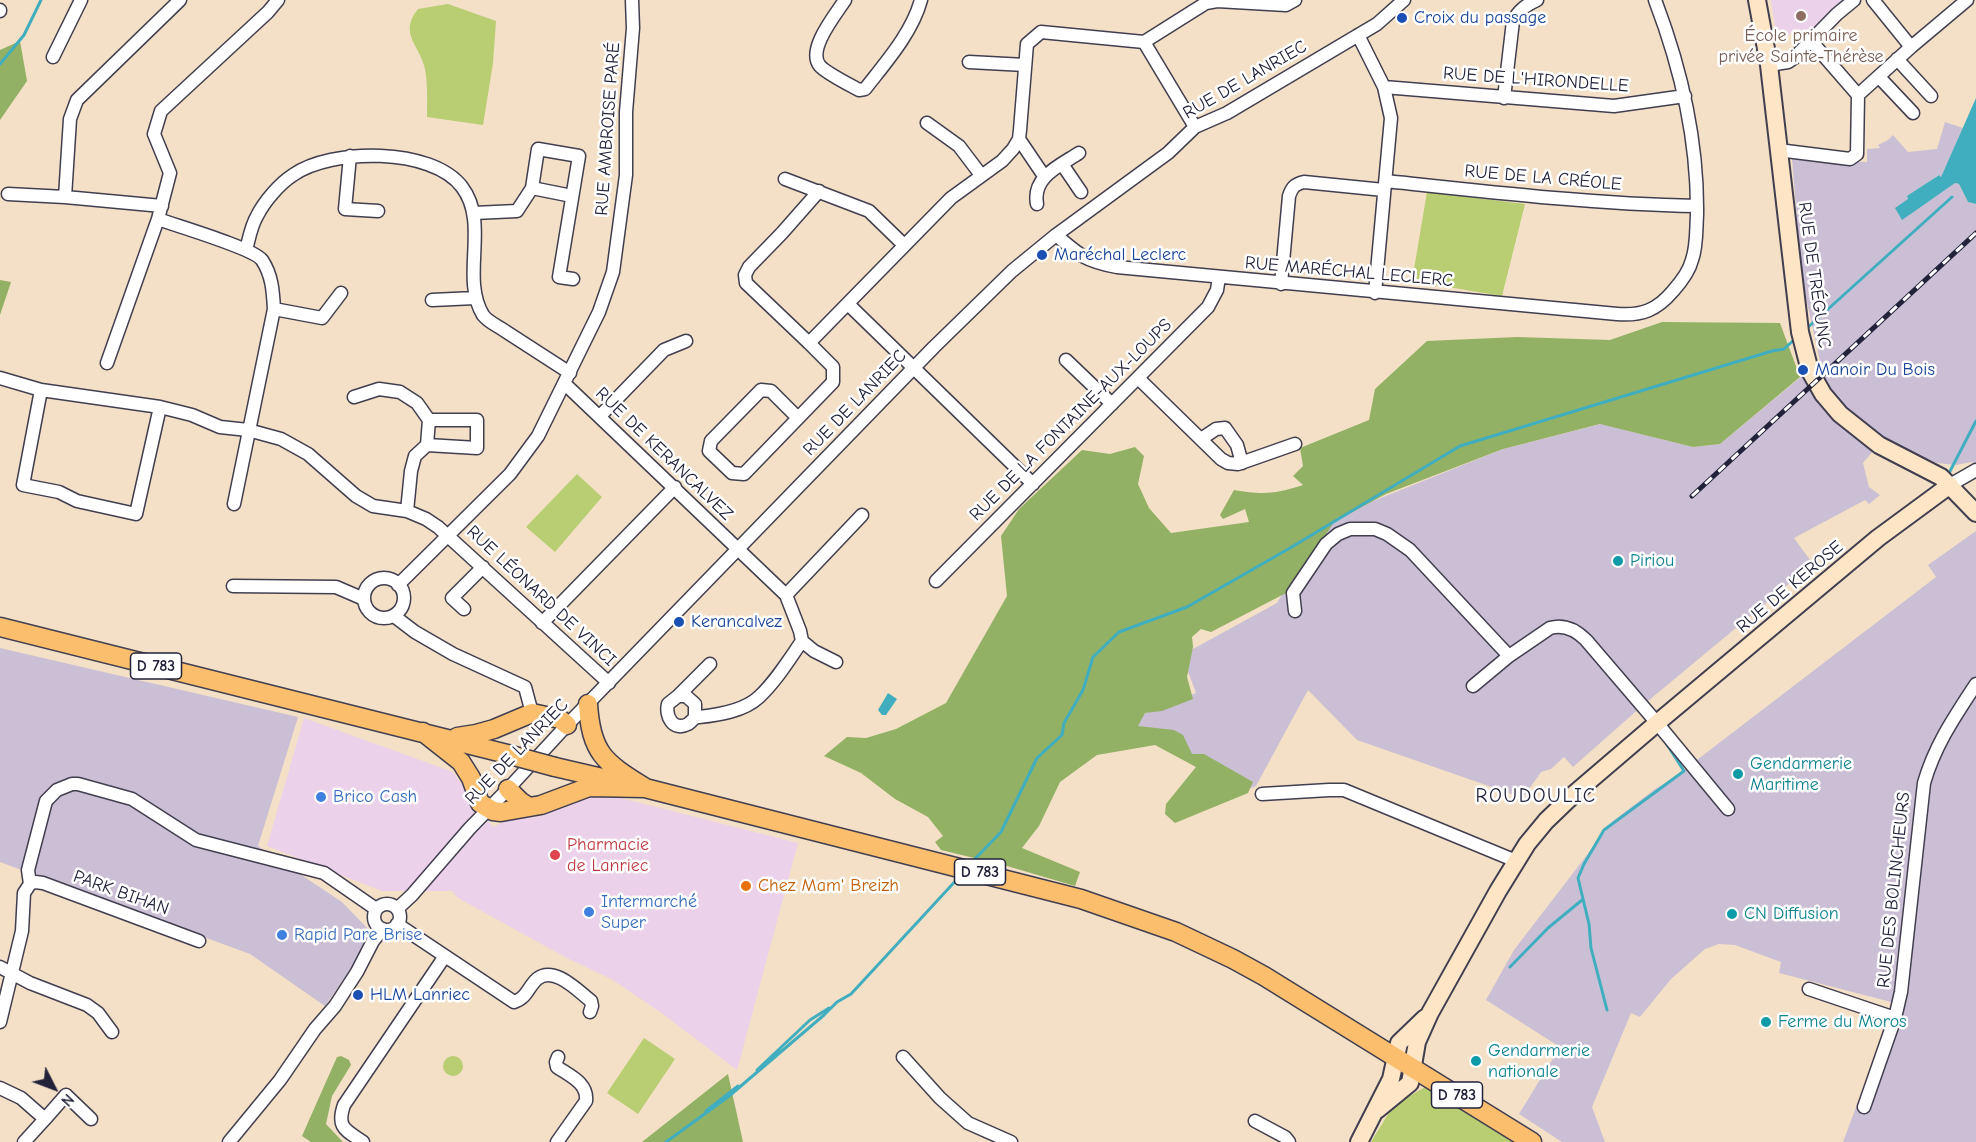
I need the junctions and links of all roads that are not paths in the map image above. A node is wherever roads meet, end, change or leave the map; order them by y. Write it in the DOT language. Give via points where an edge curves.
graph roads {
  1 [pos="81,0"];
  2 [pos="278,0"];
  3 [pos="632,0"];
  4 [pos="845,0"];
  5 [pos="921,0"];
  6 [pos="1295,0"];
  7 [pos="1404,0"];
  8 [pos="1537,0"];
  9 [pos="1655,0"];
  10 [pos="1757,0"];
  11 [pos="1854,0"];
  12 [pos="1873,0"];
  13 [pos="1965,1"];
  14 [pos="175,2"];
  15 [pos="1358,35"];
  16 [pos="1811,40"];
  17 [pos="1144,42"];
  18 [pos="1911,47"];
  19 [pos="53,57"];
  20 [pos="1897,59"];
  21 [pos="969,62"];
  22 [pos="1025,65"];
  23 [pos="1769,65"];
  24 [pos="1879,76"];
  25 [pos="1384,87"];
  26 [pos="1858,95"];
  27 [pos="1685,96"];
  28 [pos="1931,96"];
  29 [pos="1504,98"];
  30 [pos="1912,113"];
  31 [pos="927,123"];
  32 [pos="1195,127"];
  33 [pos="1018,139"];
  34 [pos="1778,150"];
  35 [pos="1078,153"];
  36 [pos="350,156"];
  37 [pos="1062,164"];
  38 [pos="981,175"];
  39 [pos="1044,176"];
  40 [pos="785,179"];
  41 [pos="1385,186"];
  42 [pos="532,188"];
  43 [pos="819,191"];
  44 [pos="1081,192"];
  45 [pos="8,194"];
  46 [pos="572,196"];
  47 [pos="65,197"];
  48 [pos="1036,199"];
  49 [pos="162,206"];
  50 [pos="1697,206"];
  51 [pos="378,211"];
  52 [pos="474,213"];
  53 [pos="158,219"];
  54 [pos="1056,235"];
  55 [pos="904,245"];
  56 [pos="246,250"];
  57 [pos="1219,278"];
  58 [pos="573,279"];
  59 [pos="1281,284"];
  60 [pos="341,293"];
  61 [pos="1375,293"];
  62 [pos="475,298"];
  63 [pos="432,300"];
  64 [pos="848,304"];
  65 [pos="274,309"];
  66 [pos="686,341"];
  67 [pos="809,343"];
  68 [pos="1066,360"];
  69 [pos="107,363"];
  70 [pos="914,368"];
  71 [pos="0,378"];
  72 [pos="567,378"];
  73 [pos="1138,378"];
  74 [pos="41,390"];
  75 [pos="354,398"];
  76 [pos="1112,404"];
  77 [pos="160,407"];
  78 [pos="600,417"];
  79 [pos="798,418"];
  80 [pos="429,420"];
  81 [pos="248,430"];
  82 [pos="1201,439"];
  83 [pos="1295,444"];
  84 [pos="427,445"];
  85 [pos="1242,463"];
  86 [pos="1976,470"];
  87 [pos="1033,484"];
  88 [pos="1950,485"];
  89 [pos="675,487"];
  90 [pos="234,504"];
  91 [pos="407,511"];
  92 [pos="1976,513"];
  93 [pos="862,515"];
  94 [pos="449,536"];
  95 [pos="738,549"];
  96 [pos="483,567"];
  97 [pos="936,581"];
  98 [pos="398,585"];
  99 [pos="233,586"];
  100 [pos="786,595"];
  101 [pos="364,599"];
  102 [pos="464,609"];
  103 [pos="1295,610"];
  104 [pos="394,615"];
  105 [pos="542,623"];
  106 [pos="0,627"];
  107 [pos="802,642"];
  108 [pos="1509,656"];
  109 [pos="836,662"];
  110 [pos="710,664"];
  111 [pos="609,683"];
  112 [pos="1976,684"];
  113 [pos="1473,686"];
  114 [pos="678,696"];
  115 [pos="588,704"];
  116 [pos="532,713"];
  117 [pos="695,717"];
  118 [pos="1657,723"];
  119 [pos="567,725"];
  120 [pos="423,732"];
  121 [pos="450,738"];
  122 [pos="645,788"];
  123 [pos="508,789"];
  124 [pos="1262,794"];
  125 [pos="529,807"];
  126 [pos="488,809"];
  127 [pos="1728,809"];
  128 [pos="1516,861"];
  129 [pos="30,884"];
  130 [pos="376,909"];
  131 [pos="397,909"];
  132 [pos="397,924"];
  133 [pos="383,929"];
  134 [pos="200,941"];
  135 [pos="445,956"];
  136 [pos="0,967"];
  137 [pos="13,974"];
  138 [pos="1809,989"];
  139 [pos="590,1012"];
  140 [pos="1430,1013"];
  141 [pos="1895,1018"];
  142 [pos="0,1022"];
  143 [pos="112,1032"];
  144 [pos="558,1057"];
  145 [pos="903,1057"];
  146 [pos="1396,1057"];
  147 [pos="1412,1067"];
  148 [pos="0,1088"];
  149 [pos="1864,1107"];
  150 [pos="1377,1110"];
  151 [pos="45,1119"];
  152 [pos="91,1119"];
  153 [pos="1255,1121"];
  154 [pos="24,1142"];
  155 [pos="229,1142"];
  156 [pos="363,1142"];
  157 [pos="557,1142"];
  158 [pos="1011,1142"];
  159 [pos="1289,1142"];
  160 [pos="1359,1142"];
  161 [pos="1532,1142"];
  1 -- 19 [label="street"];
  2 -- 49 [label="street" via="160,111 154,134 171,173"];
  3 -- 72 [label="street, RUE AMBROISE PARÉ" via="626,175 613,272"];
  4 -- 5 [label="street" via="819,40 815,58 820,66 860,90 865,89 888,59"];
  6 -- 17 [label="street" via="1286,5 1206,3"];
  7 -- 15 [label="street, RUE DE LANRIEC"];
  8 -- 29 [label="street" via="1525,5 1513,21"];
  9 -- 27 [label="street"];
  10 -- 23 [label="street, RUE DE TRÉGUNC"];
  11 -- 16 [label="street"];
  12 -- 18 [label="street"];
  13 -- 18 [label="street"];
  14 -- 47 [label="street" via="77,100 70,119"];
  15 -- 25 [label="street"];
  15 -- 32 [label="street, RUE DE LANRIEC" via="1227,113"];
  16 -- 23 [label="street" via="1794,58"];
  16 -- 26 [label="street"];
  17 -- 22 [label="street" via="1041,32 1028,44"];
  17 -- 32 [label="street"];
  18 -- 20 [label="street"];
  20 -- 24 [label="street"];
  20 -- 28 [label="street"];
  21 -- 22 [label="street"];
  22 -- 33 [label="street"];
  23 -- 34 [label="street, RUE DE TRÉGUNC"];
  24 -- 26 [label="street"];
  24 -- 30 [label="street"];
  25 -- 29 [label="street, RUE DE L'HIRONDELLE"];
  25 -- 41 [label="street" via="1391,118"];
  26 -- 34 [label="street" via="1857,154 1850,159"];
  27 -- 29 [label="street, RUE DE L'HIRONDELLE" via="1614,106"];
  27 -- 50 [label="street"];
  31 -- 38 [label="street" via="959,146"];
  32 -- 54 [label="street, RUE DE LANRIEC" via="1167,153"];
  33 -- 38 [label="street" via="1002,161"];
  33 -- 39 [label="street"];
  34 -- 88 [label="street, RUE DE TRÉGUNC" via="1800,332 1810,371 1830,403 1850,424"];
  35 -- 37 [label="street"];
  36 -- 51 [label="street" via="345,209"];
  36 -- 52 [label="street" via="407,158 442,170 462,187"];
  36 -- 56 [label="street" via="317,162 292,175 257,216"];
  37 -- 39 [label="street"];
  37 -- 44 [label="street"];
  38 -- 55 [label="street" via="951,198"];
  39 -- 48 [label="street"];
  40 -- 43 [label="street"];
  41 -- 50 [label="street, RUE DE LA CRÉOLE"];
  41 -- 59 [label="street, RUE DE LA CRÉOLE" via="1295,184 1289,196"];
  41 -- 61 [label="street"];
  42 -- 46 [label="street"];
  42 -- 46 [label="street" via="538,149 579,156"];
  42 -- 52 [label="street" via="517,211"];
  43 -- 55 [label="street" via="868,210"];
  43 -- 67 [label="street" via="745,275 746,283"];
  45 -- 47 [label="street"];
  46 -- 58 [label="street" via="559,277"];
  47 -- 49 [label="street"];
  49 -- 53 [label="street"];
  50 -- 61 [label="street, RUE MARÉCHAL LECLERC" via="1696,246 1688,272 1669,296 1647,312 1631,315"];
  52 -- 62 [label="street"];
  53 -- 56 [label="street"];
  53 -- 69 [label="street"];
  54 -- 57 [label="street, RUE MARÉCHAL LECLERC" via="1091,262"];
  54 -- 70 [label="street, RUE DE LANRIEC" via="1006,277"];
  55 -- 64 [label="street"];
  56 -- 65 [label="street" via="261,258 272,280"];
  57 -- 59 [label="street, RUE MARÉCHAL LECLERC"];
  57 -- 73 [label="street, RUE DE LA FONTAINE-AUX-LOUPS" via="1208,307"];
  59 -- 61 [label="street, RUE MARÉCHAL LECLERC"];
  60 -- 65 [label="street" via="322,318"];
  62 -- 63 [label="street"];
  62 -- 72 [label="street, RUE DE KERANCALVEZ" via="485,317"];
  64 -- 67 [label="street"];
  64 -- 70 [label="street"];
  65 -- 81 [label="street"];
  66 -- 78 [label="street" via="664,350"];
  67 -- 79 [label="street" via="833,367 833,382"];
  68 -- 76 [label="street"];
  70 -- 87 [label="street"];
  70 -- 95 [label="street, RUE DE LANRIEC"];
  71 -- 74 [label="street, RUE LÉONARD DE VINCI"];
  72 -- 78 [label="street, RUE DE KERANCALVEZ"];
  72 -- 94 [label="street, RUE AMBROISE PARÉ" via="538,436 510,474"];
  73 -- 76 [label="street, RUE DE LA FONTAINE-AUX-LOUPS"];
  73 -- 82 [label="street"];
  74 -- 77 [label="street, RUE LÉONARD DE VINCI"];
  74 -- 77 [label="street" via="23,485 136,514"];
  75 -- 80 [label="street" via="379,389 400,392 417,403"];
  76 -- 87 [label="street, RUE DE LA FONTAINE-AUX-LOUPS"];
  77 -- 81 [label="street, RUE LÉONARD DE VINCI" via="220,427"];
  78 -- 89 [label="street, RUE DE KERANCALVEZ"];
  79 -- 79 [label="street" via="771,391 761,390 711,441 709,451 732,473 744,474"];
  80 -- 84 [label="street"];
  80 -- 84 [label="street" via="477,420 477,448"];
  81 -- 90 [label="street"];
  81 -- 91 [label="street, RUE LÉONARD DE VINCI" via="281,439 308,454 373,506"];
  82 -- 85 [label="street" via="1221,459 1233,465"];
  82 -- 85 [label="street" via="1216,429 1226,428"];
  83 -- 85 [label="street"];
  84 -- 91 [label="street" via="415,456"];
  86 -- 88 [label="street"];
  87 -- 97 [label="street, RUE DE LA FONTAINE-AUX-LOUPS"];
  88 -- 92 [label="street, RUE DE TRÉGUNC"];
  88 -- 118 [label="street, RUE DE KEROSE" via="1878,538"];
  89 -- 95 [label="street, RUE DE KERANCALVEZ"];
  89 -- 105 [label="street"];
  91 -- 94 [label="street, RUE LÉONARD DE VINCI"];
  93 -- 100 [label="street"];
  94 -- 96 [label="street, RUE LÉONARD DE VINCI"];
  94 -- 98 [label="street, RUE AMBROISE PARÉ"];
  95 -- 100 [label="street, RUE DE KERANCALVEZ"];
  95 -- 111 [label="street, RUE DE LANRIEC"];
  96 -- 102 [label="street" via="452,598"];
  96 -- 105 [label="street, RUE LÉONARD DE VINCI"];
  98 -- 101 [label="street" via="387,579 376,580 365,590"];
  98 -- 104 [label="street" via="403,601"];
  99 -- 101 [label="street" via="336,587"];
  100 -- 107 [label="street"];
  101 -- 104 [label="street" via="373,615"];
  103 -- 108 [label="street" via="1293,593 1326,544 1350,529 1375,529 1410,550"];
  104 -- 116 [label="street" via="453,654 525,687"];
  105 -- 111 [label="street, RUE LÉONARD DE VINCI"];
  106 -- 120 [label="main road, D 783"];
  107 -- 109 [label="street"];
  107 -- 117 [label="street" via="758,698 730,712"];
  108 -- 113 [label="street"];
  108 -- 118 [label="street" via="1550,628 1572,630 1586,640"];
  110 -- 114 [label="street"];
  111 -- 115 [label="street, RUE DE LANRIEC"];
  112 -- 141 [label="street, RUE DES BOLINCHEURS" via="1944,731 1924,783 1904,970"];
  114 -- 117 [label="street" via="692,700"];
  114 -- 117 [label="street" via="668,704 669,720 684,725"];
  115 -- 119 [label="street, RUE DE LANRIEC"];
  115 -- 122 [label="main road" via="592,739 607,762"];
  116 -- 119 [label="main road" via="560,719"];
  116 -- 121 [label="main road, D 783" via="494,729"];
  118 -- 127 [label="street"];
  118 -- 128 [label="street, RUE DE KEROSE" via="1556,810"];
  119 -- 123 [label="street, RUE DE LANRIEC"];
  120 -- 121 [label="main road, D 783"];
  120 -- 126 [label="main road" via="461,762 480,803"];
  121 -- 122 [label="main road, D 783, bridge"];
  122 -- 125 [label="main road, D 783" via="589,787"];
  122 -- 146 [label="main road, D 783" via="1116,909 1233,959"];
  123 -- 125 [label="main road"];
  123 -- 126 [label="street, RUE DE LANRIEC"];
  124 -- 128 [label="street" via="1337,790 1351,793"];
  125 -- 126 [label="main road, D 783" via="501,812"];
  126 -- 131 [label="street, RUE DE LANRIEC"];
  128 -- 140 [label="street, RUE DE KEROSE"];
  129 -- 130 [label="street" via="28,870 46,801 57,790 78,784 132,799 196,840 324,873"];
  129 -- 134 [label="street, PARK BIHAN" via="43,883"];
  129 -- 137 [label="street" via="24,893 22,931"];
  130 -- 131 [label="street" via="387,904"];
  130 -- 133 [label="street" via="375,922"];
  131 -- 132 [label="street"];
  132 -- 133 [label="street"];
  132 -- 135 [label="street"];
  133 -- 155 [label="street" via="335,1005"];
  135 -- 139 [label="street" via="514,1002 538,978 549,974 560,977 591,1000"];
  135 -- 156 [label="street" via="344,1105 339,1118 343,1128"];
  136 -- 137 [label="street"];
  137 -- 142 [label="street"];
  137 -- 143 [label="street" via="87,1005"];
  138 -- 141 [label="street"];
  140 -- 146 [label="street, RUE DE KEROSE" via="1401,1041"];
  140 -- 147 [label="street, RUE DE KEROSE" via="1417,1042"];
  141 -- 149 [label="street, RUE DES BOLINCHEURS"];
  144 -- 157 [label="street" via="557,1067 585,1087 586,1101"];
  145 -- 158 [label="street" via="968,1123"];
  146 -- 147 [label="main road, D 783"];
  146 -- 150 [label="street, RUE DE KEROSE"];
  147 -- 150 [label="street, RUE DE KEROSE" via="1410,1083"];
  147 -- 161 [label="main road, D 783"];
  148 -- 151 [label="street" via="21,1098"];
  150 -- 160 [label="street, RUE DE KEROSE"];
  151 -- 152 [label="street" via="66,1095"];
  151 -- 154 [label="street"];
  153 -- 159 [label="street"];
}
